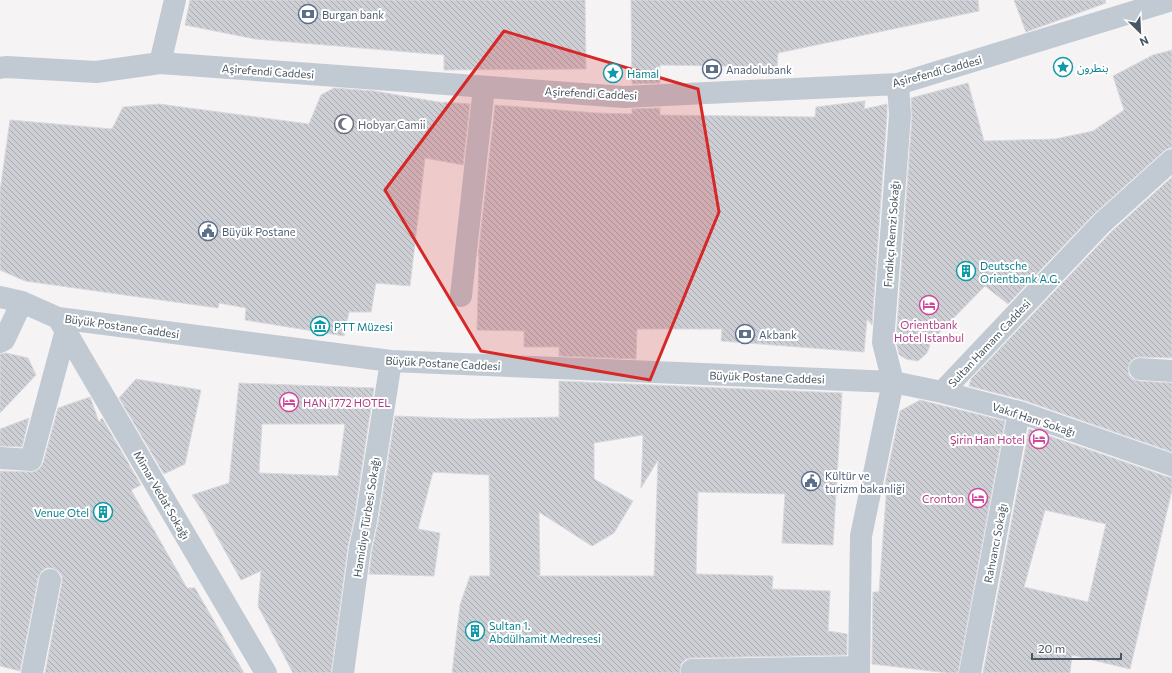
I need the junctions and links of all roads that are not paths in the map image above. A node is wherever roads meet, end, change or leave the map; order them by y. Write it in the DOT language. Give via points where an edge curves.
graph roads {
  1 [pos="175,0"];
  2 [pos="1172,0"];
  3 [pos="160,63"];
  4 [pos="0,68"];
  5 [pos="898,84"];
  6 [pos="484,87"];
  7 [pos="1172,160"];
  8 [pos="461,296"];
  9 [pos="0,297"];
  10 [pos="22,302"];
  11 [pos="62,324"];
  12 [pos="0,342"];
  13 [pos="391,362"];
  14 [pos="1140,369"];
  15 [pos="1172,371"];
  16 [pos="893,382"];
  17 [pos="942,392"];
  18 [pos="1019,412"];
  19 [pos="0,458"];
  20 [pos="1172,465"];
  21 [pos="50,580"];
  22 [pos="859,670"];
  23 [pos="32,673"];
  24 [pos="266,673"];
  25 [pos="343,673"];
  26 [pos="692,673"];
  27 [pos="970,673"];
  1 -- 3 [label="street"];
  2 -- 5 [label="street, Aşirefendi Caddesi"];
  3 -- 4 [label="street, Aşirefendi Caddesi" via="96,72"];
  3 -- 6 [label="street, Aşirefendi Caddesi"];
  5 -- 6 [label="street, Aşirefendi Caddesi" via="624,97"];
  5 -- 16 [label="street, Fındıkçı Remzi Sokağı" via="900,115 883,342"];
  6 -- 8 [label="street"];
  7 -- 17 [label="street, Sultan Hamam Caddesi" via="1102,223"];
  9 -- 10 [label="street, Büyük Postane Caddesi"];
  10 -- 11 [label="street, Büyük Postane Caddesi"];
  10 -- 12 [label="street" via="4,340"];
  11 -- 13 [label="street, Büyük Postane Caddesi"];
  11 -- 19 [label="street" via="31,460"];
  11 -- 24 [label="street, Mimar Vedat Sokağı"];
  13 -- 16 [label="street, Büyük Postane Caddesi"];
  13 -- 25 [label="street, Hamidiye Türbesi Sokağı" via="360,548"];
  14 -- 15 [label="street"];
  16 -- 17 [label="street, Vakıf Hanı Sokağı"];
  16 -- 22 [label="street" via="861,536"];
  17 -- 18 [label="street, Vakıf Hanı Sokağı"];
  18 -- 20 [label="street, Vakıf Hanı Sokağı"];
  18 -- 27 [label="street, Rahvancı Sokağı"];
  21 -- 23 [label="street"];
  22 -- 26 [label="street" via="692,670"];
}
